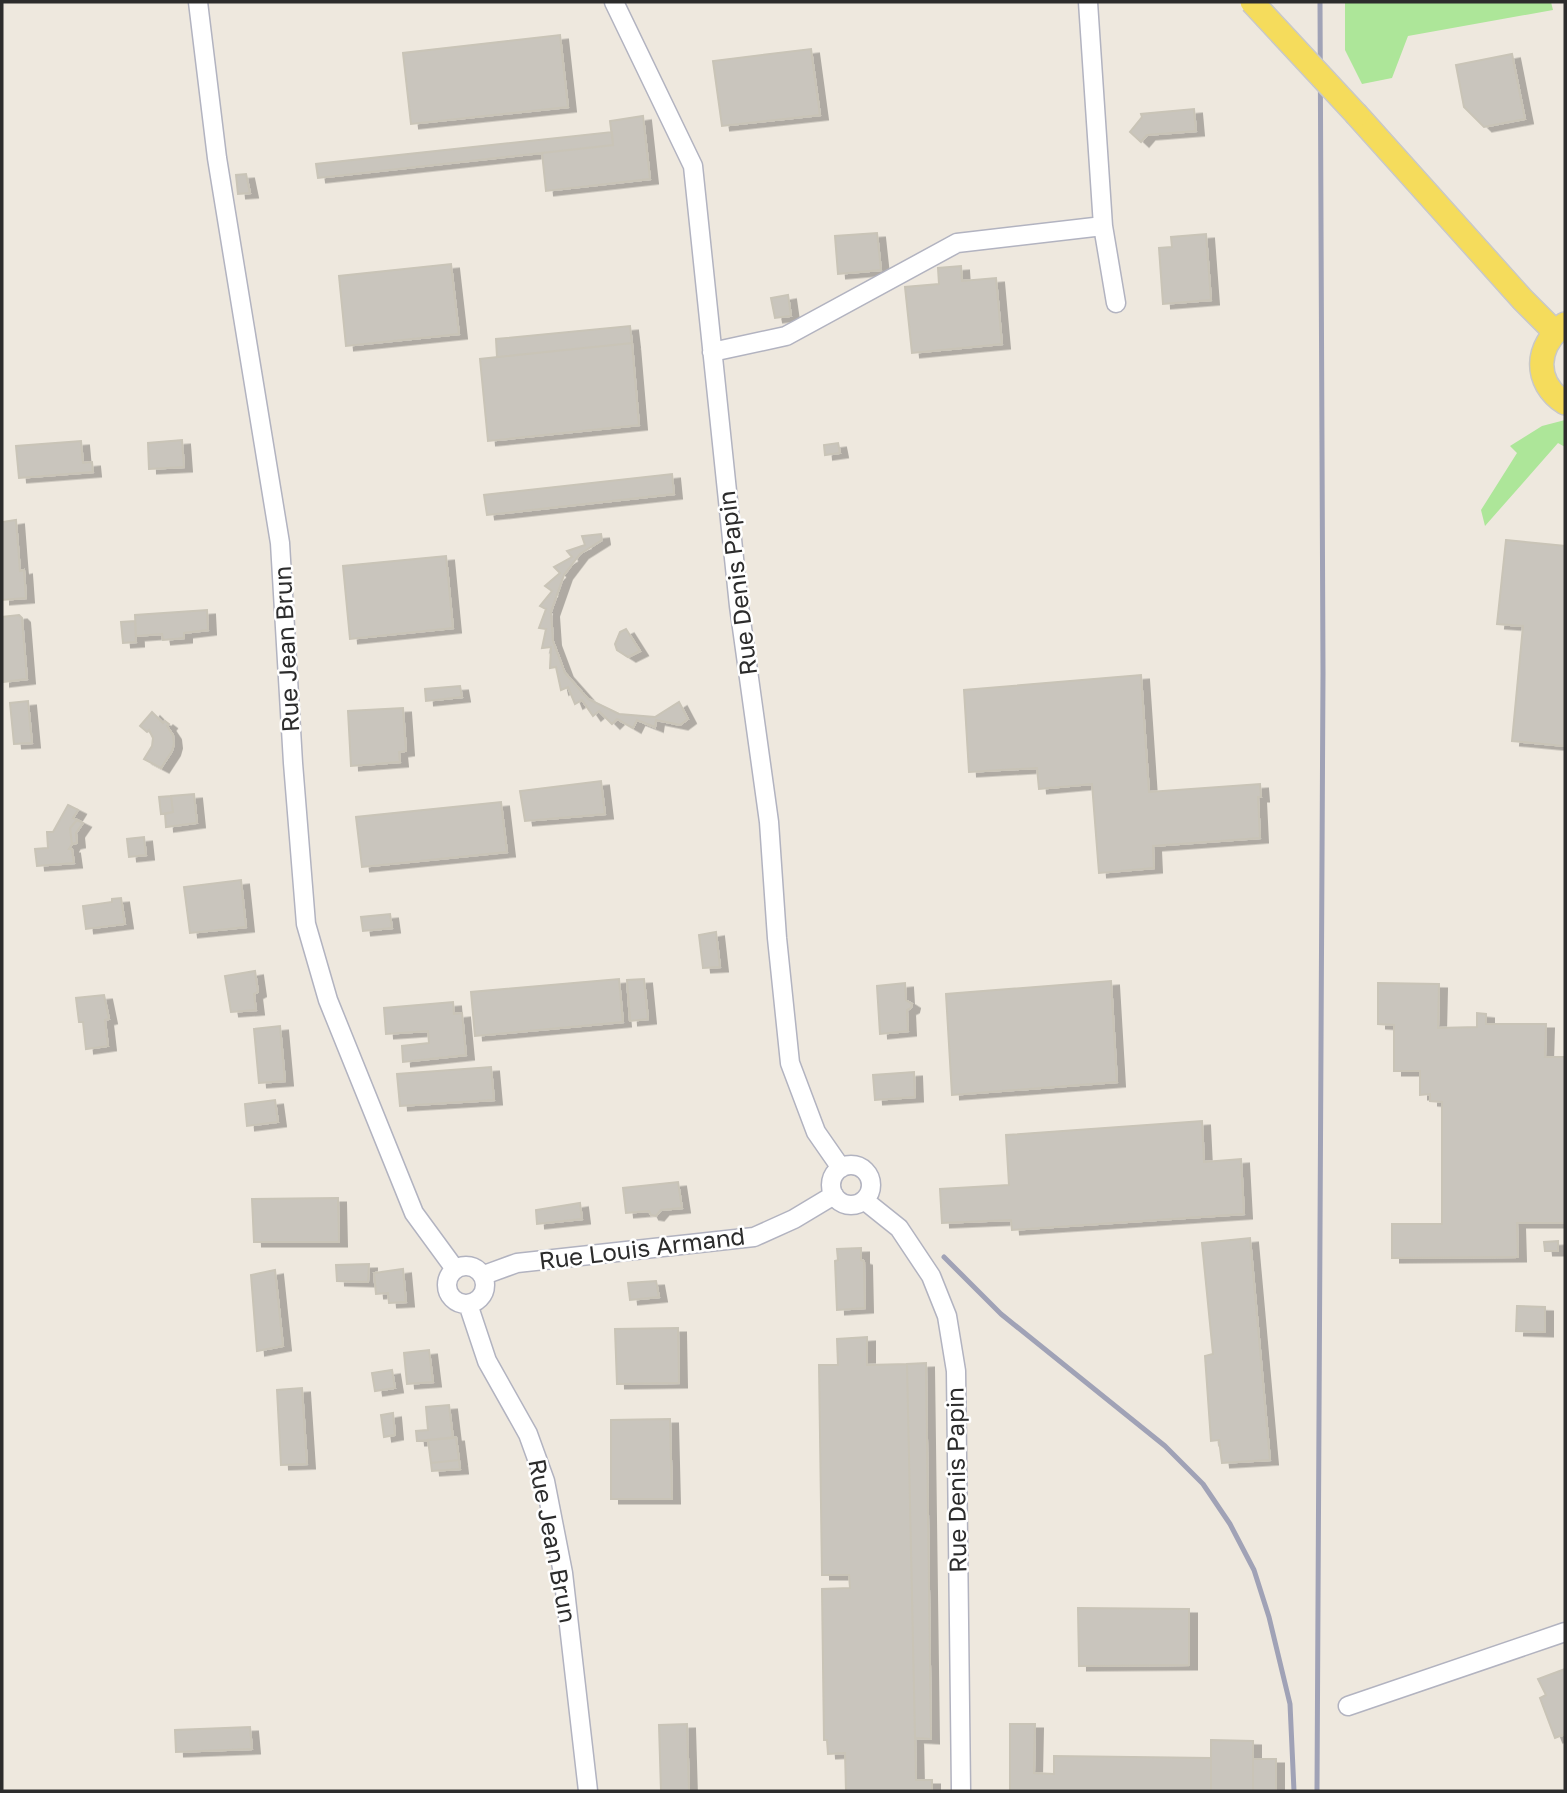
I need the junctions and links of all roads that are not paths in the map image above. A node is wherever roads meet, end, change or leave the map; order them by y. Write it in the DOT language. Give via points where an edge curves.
graph roads {
  1 [pos="198,2"];
  2 [pos="614,2"];
  3 [pos="1088,2"];
  4 [pos="1252,2"];
  5 [pos="1103,226"];
  6 [pos="1116,303"];
  7 [pos="1560,328"];
  8 [pos="712,352"];
  9 [pos="1565,403"];
  10 [pos="841,1168"];
  11 [pos="834,1195"];
  12 [pos="864,1200"];
  13 [pos="455,1269"];
  14 [pos="484,1275"];
  15 [pos="468,1304"];
  16 [pos="1565,1632"];
  17 [pos="1349,1706"];
  18 [pos="588,1791"];
  19 [pos="961,1791"];
  1 -- 13 [label="street, Rue Jean Brun" via="217,158 280,543 306,924 328,1000 414,1213"];
  2 -- 8 [label="street, Rue Denis Papin" via="693,166"];
  3 -- 5 [label="street"];
  4 -- 7 [label="main road, bridge" via="1523,300"];
  5 -- 6 [label="street"];
  5 -- 8 [label="street" via="957,243 786,336"];
  7 -- 9 [label="main road" via="1546,344 1542,373 1547,386"];
  8 -- 10 [label="street, Rue Denis Papin" via="739,606 769,822 790,1063 816,1132"];
  10 -- 11 [label="street" via="832,1180"];
  10 -- 12 [label="street" via="858,1167 868,1175 871,1187"];
  11 -- 12 [label="street" via="848,1205"];
  11 -- 14 [label="street, Rue Louis Armand" via="754,1237 517,1263"];
  12 -- 19 [label="street, Rue Denis Papin" via="899,1228 931,1276 947,1316 956,1371"];
  13 -- 14 [label="street" via="474,1266"];
  13 -- 15 [label="street" via="447,1279 448,1292 456,1301"];
  14 -- 15 [label="street" via="484,1294"];
  15 -- 18 [label="street, Rue Jean Brun" via="486,1361 528,1434 545,1481 563,1573"];
  16 -- 17 [label="street"];
}
